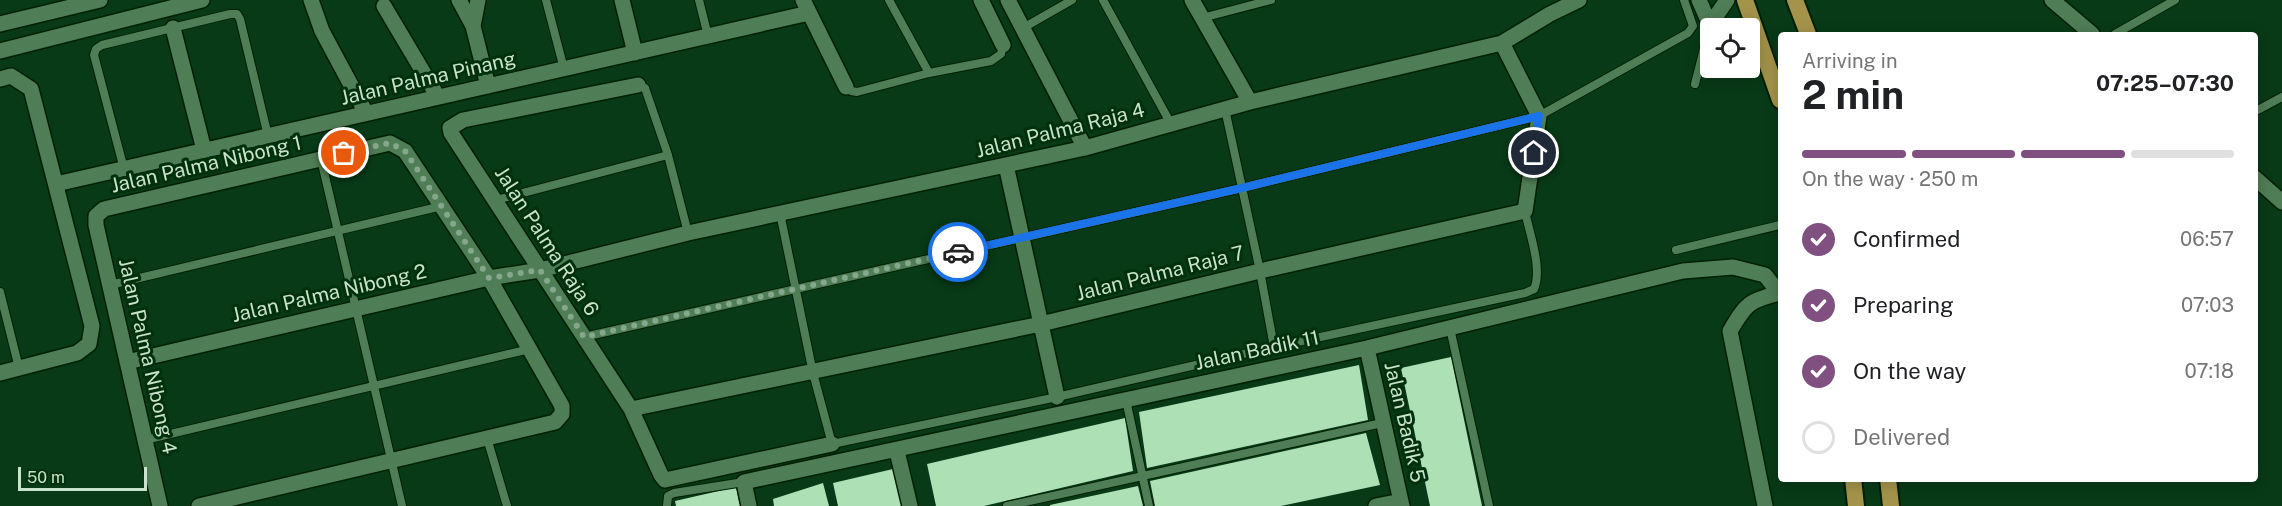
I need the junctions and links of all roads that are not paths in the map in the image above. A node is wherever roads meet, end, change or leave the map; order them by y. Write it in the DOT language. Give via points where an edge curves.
graph roads {
  1 [pos="100,0"];
  2 [pos="202,0"];
  3 [pos="311,0"];
  4 [pos="459,0"];
  5 [pos="478,0"];
  6 [pos="546,0"];
  7 [pos="622,0"];
  8 [pos="699,0"];
  9 [pos="889,0"];
  10 [pos="981,0"];
  11 [pos="1008,0"];
  12 [pos="1072,0"];
  13 [pos="1103,0"];
  14 [pos="1192,0"];
  15 [pos="1271,0"];
  16 [pos="1542,0"];
  17 [pos="1579,0"];
  18 [pos="1684,0"];
  19 [pos="1699,0"];
  20 [pos="1727,0"];
  21 [pos="1745,0"];
  22 [pos="1796,0"];
  23 [pos="2052,0"];
  24 [pos="2175,0"];
  25 [pos="384,6"];
  26 [pos="806,6"];
  27 [pos="1550,14"];
  28 [pos="1202,18"];
  29 [pos="1707,18"];
  30 [pos="1715,18"];
  31 [pos="0,24"];
  32 [pos="473,26"];
  33 [pos="172,28"];
  34 [pos="1023,28"];
  35 [pos="1807,32"];
  36 [pos="2090,32"];
  37 [pos="2119,32"];
  38 [pos="708,36"];
  39 [pos="1502,43"];
  40 [pos="1003,45"];
  41 [pos="0,51"];
  42 [pos="635,52"];
  43 [pos="1700,64"];
  44 [pos="564,69"];
  45 [pos="929,73"];
  46 [pos="0,79"];
  47 [pos="1695,84"];
  48 [pos="638,85"];
  49 [pos="488,86"];
  50 [pos="846,87"];
  51 [pos="1778,94"];
  52 [pos="438,97"];
  53 [pos="2282,97"];
  54 [pos="1250,102"];
  55 [pos="1225,109"];
  56 [pos="2258,110"];
  57 [pos="366,113"];
  58 [pos="1539,116"];
  59 [pos="1172,124"];
  60 [pos="268,136"];
  61 [pos="1085,148"];
  62 [pos="204,150"];
  63 [pos="668,155"];
  64 [pos="321,159"];
  65 [pos="1006,165"];
  66 [pos="124,169"];
  67 [pos="2258,181"];
  68 [pos="56,184"];
  69 [pos="1242,188"];
  70 [pos="496,200"];
  71 [pos="2282,202"];
  72 [pos="442,206"];
  73 [pos="1525,211"];
  74 [pos="780,213"];
  75 [pos="96,216"];
  76 [pos="1778,225"];
  77 [pos="338,231"];
  78 [pos="688,233"];
  79 [pos="1022,238"];
  80 [pos="1676,250"];
  81 [pos="540,270"];
  82 [pos="1260,271"];
  83 [pos="489,278"];
  84 [pos="110,285"];
  85 [pos="795,289"];
  86 [pos="1778,291"];
  87 [pos="0,292"];
  88 [pos="1778,294"];
  89 [pos="356,309"];
  90 [pos="1041,324"];
  91 [pos="1450,328"];
  92 [pos="584,337"];
  93 [pos="1274,347"];
  94 [pos="1367,348"];
  95 [pos="530,349"];
  96 [pos="127,362"];
  97 [pos="19,368"];
  98 [pos="0,373"];
  99 [pos="813,373"];
  100 [pos="374,386"];
  101 [pos="1057,397"];
  102 [pos="1126,400"];
  103 [pos="631,409"];
  104 [pos="1382,423"];
  105 [pos="487,438"];
  106 [pos="145,440"];
  107 [pos="832,444"];
  108 [pos="897,451"];
  109 [pos="391,461"];
  110 [pos="1143,476"];
  111 [pos="1853,482"];
  112 [pos="1888,482"];
  113 [pos="746,494"];
  114 [pos="1402,503"];
  115 [pos="160,506"];
  116 [pos="199,506"];
  117 [pos="402,506"];
  118 [pos="507,506"];
  119 [pos="667,506"];
  120 [pos="910,506"];
  121 [pos="1007,506"];
  122 [pos="1149,506"];
  123 [pos="1376,506"];
  124 [pos="1488,506"];
  125 [pos="1765,506"];
  126 [pos="1856,506"];
  127 [pos="1891,506"];
  1 -- 31 [label="street"];
  2 -- 41 [label="street"];
  3 -- 57 [label="street" via="322,31"];
  4 -- 32 [label="street"];
  5 -- 32 [label="street"];
  6 -- 44 [label="lane"];
  7 -- 42 [label="street"];
  8 -- 38 [label="lane"];
  9 -- 45 [label="lane"];
  10 -- 40 [label="street"];
  11 -- 34 [label="street"];
  12 -- 34 [label="lane"];
  13 -- 59 [label="lane"];
  14 -- 28 [label="street"];
  15 -- 28 [label="lane"];
  16 -- 27 [label="street"];
  17 -- 27 [label="street, Jalan Palma Raja 4"];
  18 -- 58 [label="lane" via="1694,26 1688,33"];
  19 -- 29 [label="street"];
  20 -- 30 [label="street"];
  21 -- 51 [label="highway"];
  22 -- 35 [label="highway"];
  23 -- 36 [label="street"];
  24 -- 37 [label="lane"];
  25 -- 52 [label="street"];
  26 -- 38 [label="street, Jalan Palma Pinang"];
  26 -- 50 [label="street"];
  27 -- 39 [label="street, Jalan Palma Raja 4"];
  28 -- 54 [label="street"];
  32 -- 49 [label="street"];
  33 -- 60 [label="lane" via="237,14"];
  33 -- 62 [label="street"];
  33 -- 66 [label="lane" via="96,49 94,55"];
  34 -- 61 [label="street"];
  38 -- 42 [label="street, Jalan Palma Pinang"];
  39 -- 54 [label="street, Jalan Palma Raja 4"];
  39 -- 58 [label="street"];
  40 -- 45 [label="lane" via="1001,54 992,61"];
  42 -- 44 [label="street, Jalan Palma Pinang"];
  43 -- 47 [label="lane"];
  44 -- 49 [label="street, Jalan Palma Pinang"];
  45 -- 50 [label="lane" via="857,92"];
  46 -- 68 [label="street" via="11,76 31,89"];
  48 -- 63 [label="lane" via="645,88"];
  48 -- 70 [label="street, Jalan Palma Raja 6" via="463,120 450,128"];
  49 -- 52 [label="street, Jalan Palma Pinang"];
  52 -- 57 [label="street, Jalan Palma Pinang"];
  53 -- 56 [label="lane"];
  54 -- 55 [label="street, Jalan Palma Raja 4"];
  55 -- 59 [label="street, Jalan Palma Raja 4"];
  55 -- 69 [label="lane"];
  57 -- 60 [label="street, Jalan Palma Pinang"];
  58 -- 69 [label="lane"];
  58 -- 73 [label="street"];
  59 -- 61 [label="street, Jalan Palma Raja 4"];
  60 -- 62 [label="street, Jalan Palma Pinang"];
  61 -- 65 [label="street, Jalan Palma Raja 4"];
  62 -- 66 [label="street, Jalan Palma Pinang"];
  63 -- 70 [label="lane"];
  63 -- 78 [label="lane"];
  64 -- 72 [label="street, Jalan Palma Nibong 1" via="390,143 397,145"];
  64 -- 75 [label="street, Jalan Palma Nibong 1" via="104,209"];
  64 -- 77 [label="lane"];
  65 -- 74 [label="street, Jalan Palma Raja 4"];
  65 -- 79 [label="street"];
  66 -- 68 [label="street, Jalan Palma Pinang"];
  67 -- 71 [label="street"];
  68 -- 97 [label="street" via="92,326 89,344 77,353"];
  69 -- 79 [label="lane"];
  69 -- 82 [label="lane"];
  70 -- 81 [label="street, Jalan Palma Raja 6"];
  72 -- 77 [label="lane"];
  72 -- 83 [label="street"];
  73 -- 82 [label="street, Jalan Palma Raja 7"];
  73 -- 93 [label="lane" via="1538,280 1534,289"];
  74 -- 78 [label="street, Jalan Palma Raja 4"];
  74 -- 85 [label="lane"];
  75 -- 84 [label="street, Jalan Palma Nibong 4"];
  76 -- 80 [label="lane"];
  77 -- 84 [label="lane"];
  77 -- 89 [label="lane"];
  78 -- 81 [label="street, Jalan Palma Raja 4"];
  79 -- 85 [label="lane"];
  79 -- 90 [label="street"];
  81 -- 83 [label="street, Jalan Palma Nibong 2"];
  81 -- 92 [label="street, Jalan Palma Raja 6"];
  82 -- 90 [label="street, Jalan Palma Raja 7"];
  82 -- 93 [label="lane"];
  83 -- 89 [label="street, Jalan Palma Nibong 2"];
  83 -- 95 [label="street"];
  84 -- 96 [label="street, Jalan Palma Nibong 4"];
  85 -- 92 [label="lane"];
  85 -- 99 [label="lane"];
  86 -- 91 [label="street, Jalan Badik 11" via="1765,274 1733,267 1683,271"];
  87 -- 97 [label="lane"];
  88 -- 125 [label="street" via="1756,299 1742,310 1730,331"];
  89 -- 96 [label="street, Jalan Palma Nibong 2"];
  89 -- 100 [label="lane"];
  90 -- 99 [label="street, Jalan Palma Raja 7"];
  90 -- 101 [label="street"];
  91 -- 94 [label="street, Jalan Badik 11"];
  91 -- 124 [label="lane"];
  92 -- 103 [label="street, Jalan Palma Raja 6"];
  93 -- 101 [label="lane"];
  94 -- 102 [label="street, Jalan Badik 11"];
  94 -- 104 [label="street, Jalan Badik 5"];
  95 -- 100 [label="lane"];
  95 -- 105 [label="street" via="562,406 562,414 555,422"];
  96 -- 106 [label="street, Jalan Palma Nibong 4"];
  97 -- 98 [label="street"];
  99 -- 103 [label="street, Jalan Palma Raja 7"];
  99 -- 107 [label="lane"];
  100 -- 106 [label="lane"];
  100 -- 109 [label="lane"];
  101 -- 107 [label="lane"];
  102 -- 108 [label="street, Jalan Badik 11"];
  102 -- 110 [label="lane"];
  103 -- 107 [label="street, Jalan Palma Raja 6" via="665,480"];
  104 -- 110 [label="lane"];
  104 -- 114 [label="street, Jalan Badik 5"];
  105 -- 109 [label="street"];
  105 -- 118 [label="lane"];
  106 -- 115 [label="street, Jalan Palma Nibong 4"];
  108 -- 113 [label="street, Jalan Badik 11"];
  108 -- 120 [label="street"];
  109 -- 116 [label="street"];
  109 -- 117 [label="lane"];
  110 -- 121 [label="lane"];
  110 -- 122 [label="lane"];
  111 -- 126 [label="highway"];
  112 -- 127 [label="highway"];
  113 -- 119 [label="lane" via="674,493 668,496"];
  114 -- 123 [label="street"];
}
